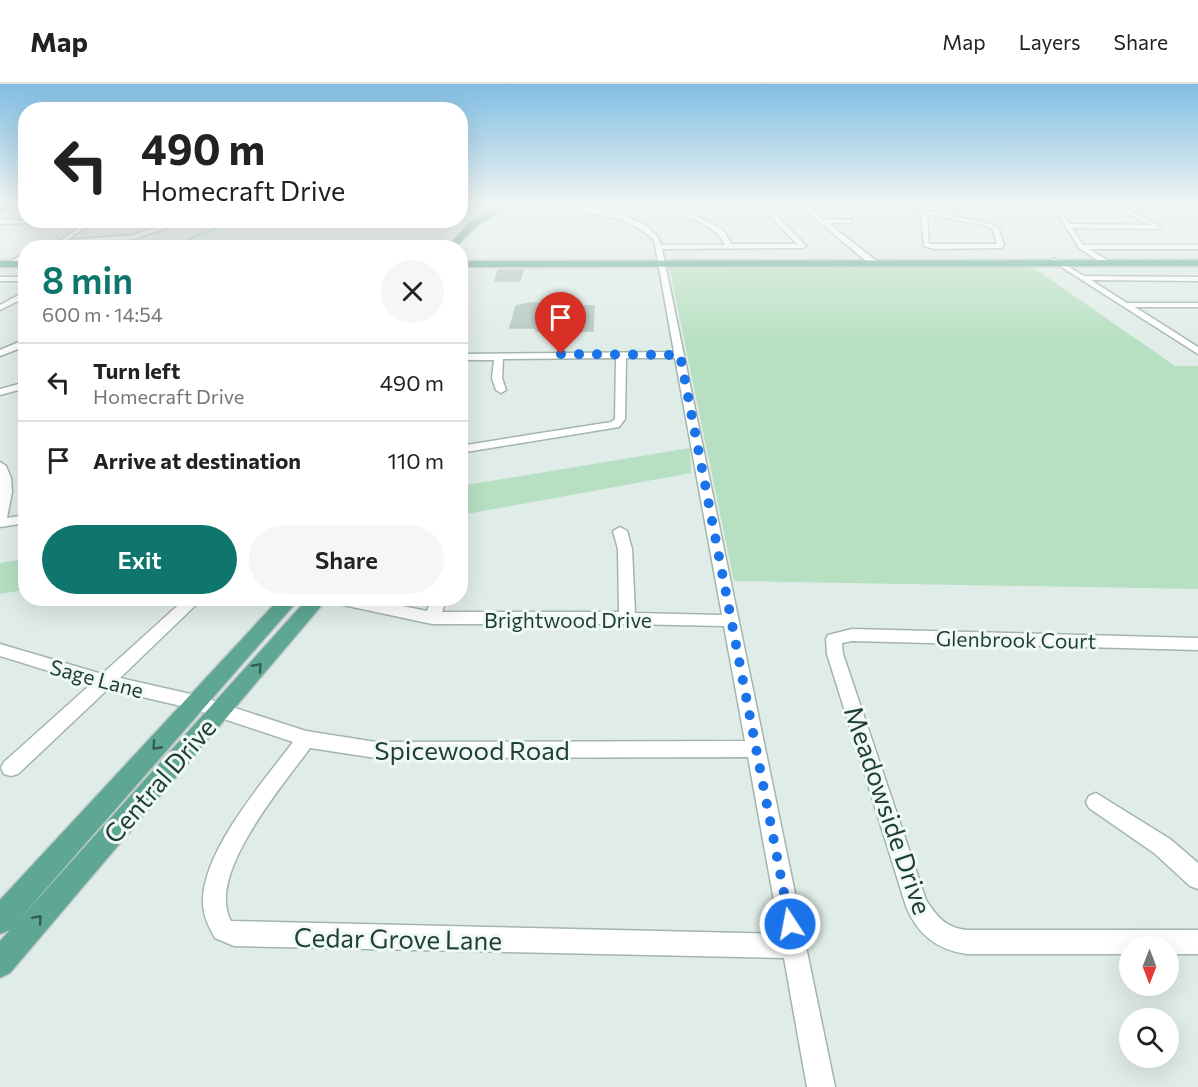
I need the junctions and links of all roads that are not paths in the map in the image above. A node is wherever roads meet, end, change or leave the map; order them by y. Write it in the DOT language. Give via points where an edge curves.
graph roads {
  1 [pos="660,251"];
  2 [pos="703,251"];
  3 [pos="858,251"];
  4 [pos="1087,251"];
  5 [pos="661,257"];
  6 [pos="0,259"];
  7 [pos="18,259"];
  8 [pos="468,262"];
  9 [pos="872,262"];
  10 [pos="1056,262"];
  11 [pos="1105,262"];
  12 [pos="1198,262"];
  13 [pos="1082,278"];
  14 [pos="0,279"];
  15 [pos="18,279"];
  16 [pos="1198,279"];
  17 [pos="18,298"];
  18 [pos="1125,305"];
  19 [pos="1198,305"];
  20 [pos="0,308"];
  21 [pos="18,345"];
  22 [pos="1198,351"];
  23 [pos="0,353"];
  24 [pos="499,355"];
  25 [pos="621,355"];
  26 [pos="680,355"];
  27 [pos="468,357"];
  28 [pos="18,387"];
  29 [pos="501,390"];
  30 [pos="0,392"];
  31 [pos="468,449"];
  32 [pos="0,466"];
  33 [pos="0,518"];
  34 [pos="18,520"];
  35 [pos="0,523"];
  36 [pos="620,531"];
  37 [pos="186,606"];
  38 [pos="284,606"];
  39 [pos="312,606"];
  40 [pos="373,606"];
  41 [pos="437,606"];
  42 [pos="432,618"];
  43 [pos="627,618"];
  44 [pos="732,621"];
  45 [pos="834,639"];
  46 [pos="1194,648"];
  47 [pos="0,650"];
  48 [pos="105,682"];
  49 [pos="195,702"];
  50 [pos="219,710"];
  51 [pos="306,739"];
  52 [pos="756,749"];
  53 [pos="10,768"];
  54 [pos="1096,802"];
  55 [pos="1198,878"];
  56 [pos="0,920"];
  57 [pos="1198,942"];
  58 [pos="794,946"];
  59 [pos="0,963"];
  60 [pos="821,1087"];
  1 -- 5 [label="street"];
  2 -- 5 [label="street"];
  3 -- 9 [label="street"];
  4 -- 11 [label="street"];
  5 -- 8 [label="main road"];
  5 -- 9 [label="main road"];
  5 -- 26 [label="street"];
  6 -- 7 [label="main road"];
  9 -- 10 [label="main road"];
  10 -- 11 [label="main road"];
  10 -- 13 [label="street"];
  11 -- 12 [label="main road"];
  13 -- 16 [label="street"];
  13 -- 18 [label="street"];
  14 -- 15 [label="street"];
  17 -- 20 [label="street"];
  18 -- 19 [label="street"];
  18 -- 22 [label="street"];
  21 -- 23 [label="street"];
  24 -- 25 [label="street"];
  24 -- 27 [label="street"];
  24 -- 29 [label="street" via="497,378"];
  25 -- 26 [label="street"];
  25 -- 31 [label="street" via="620,419 615,425"];
  26 -- 44 [label="street"];
  28 -- 30 [label="street"];
  32 -- 33 [label="street" via="5,481"];
  34 -- 35 [label="street"];
  36 -- 43 [label="street" via="625,549"];
  37 -- 48 [label="street"];
  38 -- 49 [label="main road, Central Drive"];
  50 -- 39 [label="main road, Central Drive, one-way"];
  40 -- 42 [label="street, Brightwood Drive"];
  41 -- 42 [label="street"];
  42 -- 43 [label="street, Brightwood Drive"];
  43 -- 44 [label="street, Brightwood Drive"];
  44 -- 52 [label="street"];
  45 -- 46 [label="street, Glenbrook Court" via="852,635"];
  45 -- 57 [label="street, Meadowside Drive" via="835,654 917,906 930,927 951,941 967,942"];
  47 -- 48 [label="street, Sage Lane"];
  48 -- 49 [label="street, Sage Lane"];
  48 -- 53 [label="street"];
  49 -- 50 [label="street, Spicewood Road"];
  49 -- 56 [label="main road, Central Drive, one-way"];
  50 -- 51 [label="street, Spicewood Road"];
  59 -- 50 [label="main road, Central Drive, one-way"];
  51 -- 52 [label="street, Spicewood Road" via="376,750"];
  51 -- 58 [label="street, Cedar Grove Lane" via="239,835 221,873 215,891 215,912 223,930 234,934"];
  52 -- 58 [label="street"];
  54 -- 55 [label="street" via="1162,846"];
  58 -- 60 [label="street"];
}
